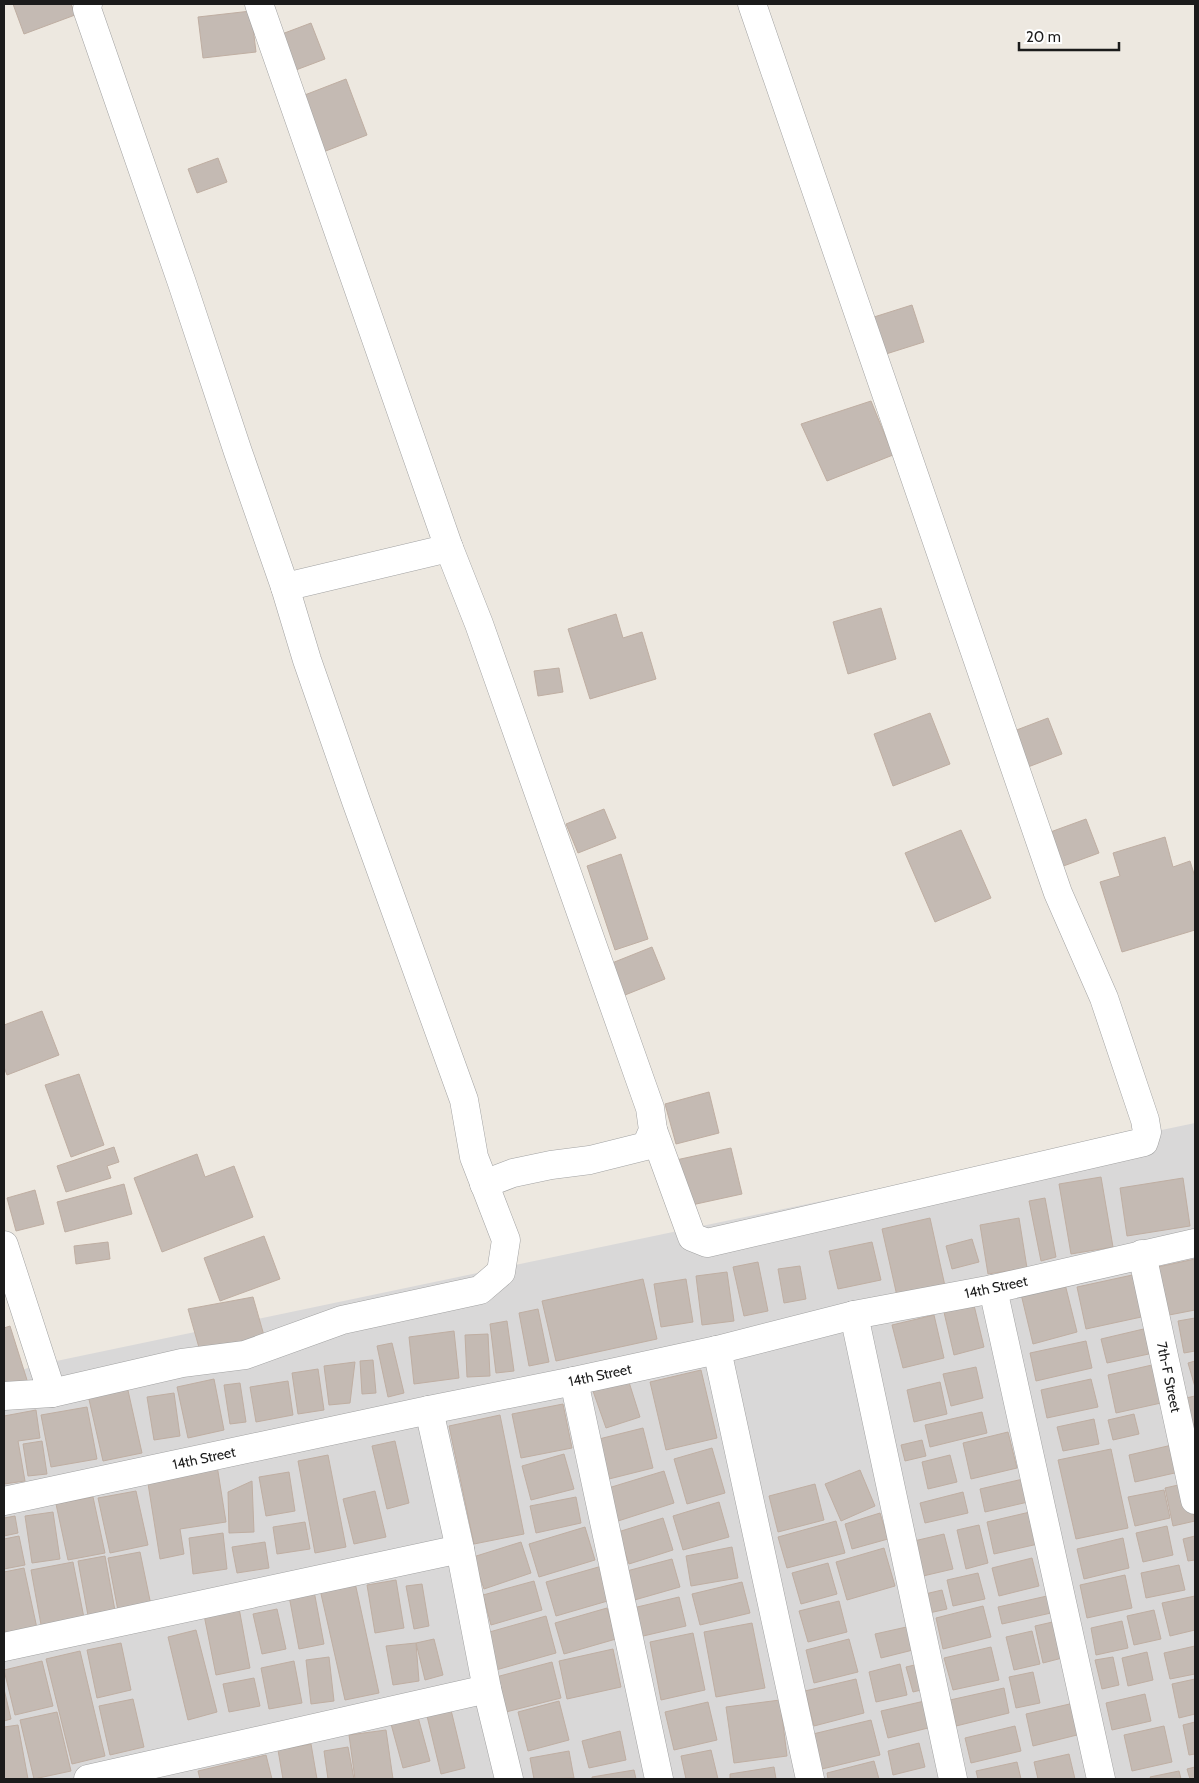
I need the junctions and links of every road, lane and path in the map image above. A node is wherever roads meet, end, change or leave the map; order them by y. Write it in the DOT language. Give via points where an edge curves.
graph roads {
  1 [pos="88,4"];
  2 [pos="259,4"];
  3 [pos="752,4"];
  4 [pos="449,548"];
  5 [pos="285,587"];
  6 [pos="653,1130"];
  7 [pos="484,1184"];
  8 [pos="1195,1243"];
  9 [pos="4,1245"];
  10 [pos="1142,1254"];
  11 [pos="993,1289"];
  12 [pos="854,1315"];
  13 [pos="717,1350"];
  14 [pos="574,1381"];
  15 [pos="52,1393"];
  16 [pos="4,1396"];
  17 [pos="429,1410"];
  18 [pos="1195,1500"];
  19 [pos="4,1501"];
  20 [pos="460,1549"];
  21 [pos="4,1647"];
  22 [pos="487,1689"];
  23 [pos="88,1779"];
  24 [pos="509,1779"];
  25 [pos="659,1779"];
  26 [pos="810,1779"];
  27 [pos="952,1779"];
  28 [pos="1101,1779"];
  1 -- 5 [label="street" via="87,9"];
  2 -- 4 [label="street"];
  3 -- 6 [label="street" via="1058,893 1104,998 1147,1132 1144,1142 706,1243 692,1237"];
  4 -- 5 [label="street"];
  4 -- 6 [label="street" via="479,624 650,1108"];
  5 -- 7 [label="street" via="356,801 464,1100 474,1156"];
  6 -- 7 [label="street" via="646,1146 590,1160 513,1173"];
  7 -- 15 [label="street" via="506,1240 501,1272 480,1290 342,1320 245,1355 182,1363"];
  8 -- 10 [label="street, 14th Street"];
  9 -- 15 [label="street"];
  10 -- 11 [label="street, 14th Street"];
  10 -- 18 [label="street, 7th-F Street"];
  11 -- 12 [label="street, 14th Street"];
  11 -- 28 [label="street"];
  12 -- 13 [label="street, 14th Street"];
  12 -- 27 [label="street"];
  13 -- 14 [label="street, 14th Street"];
  13 -- 26 [label="street"];
  14 -- 17 [label="street, 14th Street"];
  14 -- 25 [label="street"];
  15 -- 16 [label="street"];
  17 -- 19 [label="street, 14th Street"];
  17 -- 20 [label="street"];
  20 -- 21 [label="street"];
  20 -- 22 [label="street"];
  22 -- 23 [label="street"];
  22 -- 24 [label="street"];
}
